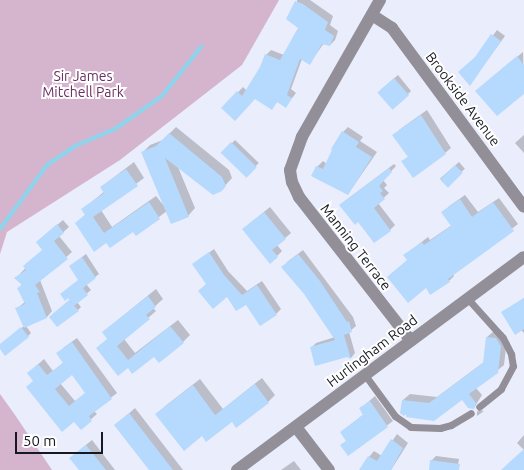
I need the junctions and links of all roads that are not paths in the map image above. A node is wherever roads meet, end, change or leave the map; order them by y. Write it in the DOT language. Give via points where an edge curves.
graph roads {
  1 [pos="380,0"];
  2 [pos="372,15"];
  3 [pos="524,206"];
  4 [pos="524,257"];
  5 [pos="468,299"];
  6 [pos="411,341"];
  7 [pos="365,376"];
  8 [pos="479,407"];
  9 [pos="471,413"];
  10 [pos="296,427"];
  11 [pos="237,470"];
  12 [pos="329,470"];
  1 -- 2 [label="street"];
  2 -- 3 [label="street, Brookside Avenue" via="392,28"];
  2 -- 6 [label="street, Manning Terrace" via="302,137 290,165 292,182 299,197"];
  4 -- 5 [label="street, Hurlingham Road"];
  5 -- 6 [label="street, Hurlingham Road"];
  5 -- 8 [label="lane" via="503,338 513,366 501,389"];
  6 -- 7 [label="street, Hurlingham Road"];
  7 -- 9 [label="lane" via="396,416 411,426 440,428"];
  7 -- 10 [label="street, Hurlingham Road"];
  10 -- 11 [label="street, Hurlingham Road"];
  10 -- 12 [label="street"];
}
